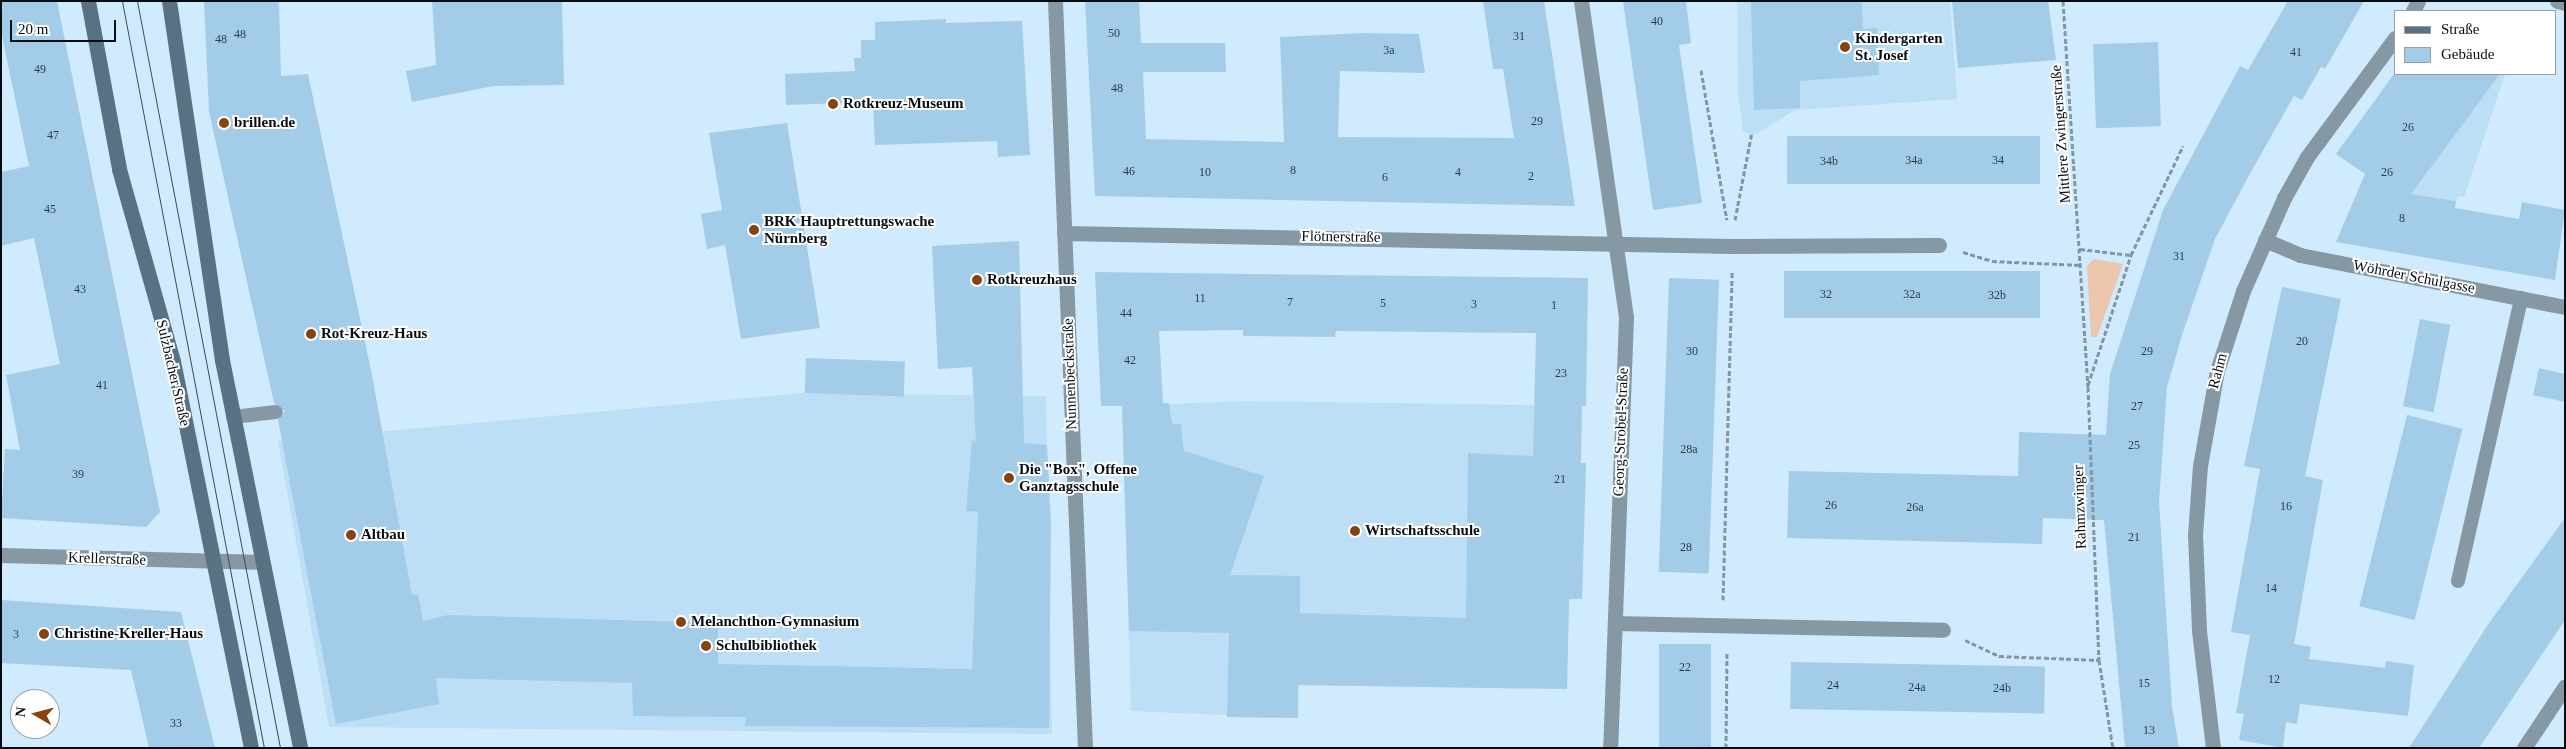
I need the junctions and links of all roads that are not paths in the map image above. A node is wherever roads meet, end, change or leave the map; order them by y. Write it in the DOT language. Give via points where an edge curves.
graph roads {
  1 [pos="88,1"];
  2 [pos="169,1"];
  3 [pos="1055,1"];
  4 [pos="1581,1"];
  5 [pos="2557,1"];
  6 [pos="2565,3"];
  7 [pos="2394,39"];
  8 [pos="1064,234"];
  9 [pos="2265,240"];
  10 [pos="1617,242"];
  11 [pos="1939,245"];
  12 [pos="2521,298"];
  13 [pos="2565,307"];
  14 [pos="276,412"];
  15 [pos="233,417"];
  16 [pos="1,555"];
  17 [pos="262,562"];
  18 [pos="213,563"];
  19 [pos="2458,581"];
  20 [pos="1615,623"];
  21 [pos="1943,630"];
  22 [pos="2565,686"];
  23 [pos="251,748"];
  24 [pos="300,748"];
  25 [pos="1085,748"];
  26 [pos="1610,748"];
  27 [pos="2213,748"];
  28 [pos="2524,748"];
  1 -- 18 [label="main road, Sulzbacher Straße" via="119,169 173,361"];
  2 -- 15 [label="main road"];
  3 -- 8 [label="street, Nunnenbeckstraße"];
  4 -- 10 [label="street, Georg-Strobel-Straße"];
  5 -- 6 [label="street"];
  7 -- 9 [label="street, Rahm" via="2307,158"];
  8 -- 10 [label="street, Flötnerstraße"];
  8 -- 25 [label="street, Nunnenbeckstraße"];
  9 -- 12 [label="street, Wöhrder Schulgasse" via="2300,255"];
  9 -- 27 [label="street, Rahm" via="2217,371 2199,475 2196,583"];
  10 -- 11 [label="street" via="1731,246"];
  10 -- 20 [label="street, Georg-Strobel-Straße" via="1626,317"];
  12 -- 13 [label="street, Wöhrder Schulgasse"];
  12 -- 19 [label="lane"];
  14 -- 15 [label="lane"];
  15 -- 17 [label="main road"];
  16 -- 18 [label="street, Krellerstraße"];
  17 -- 18 [label="street, Krellerstraße"];
  17 -- 24 [label="main road"];
  18 -- 23 [label="main road, Sulzbacher Straße"];
  20 -- 21 [label="street"];
  20 -- 26 [label="street, Georg-Strobel-Straße"];
  22 -- 28 [label="street"];
}
